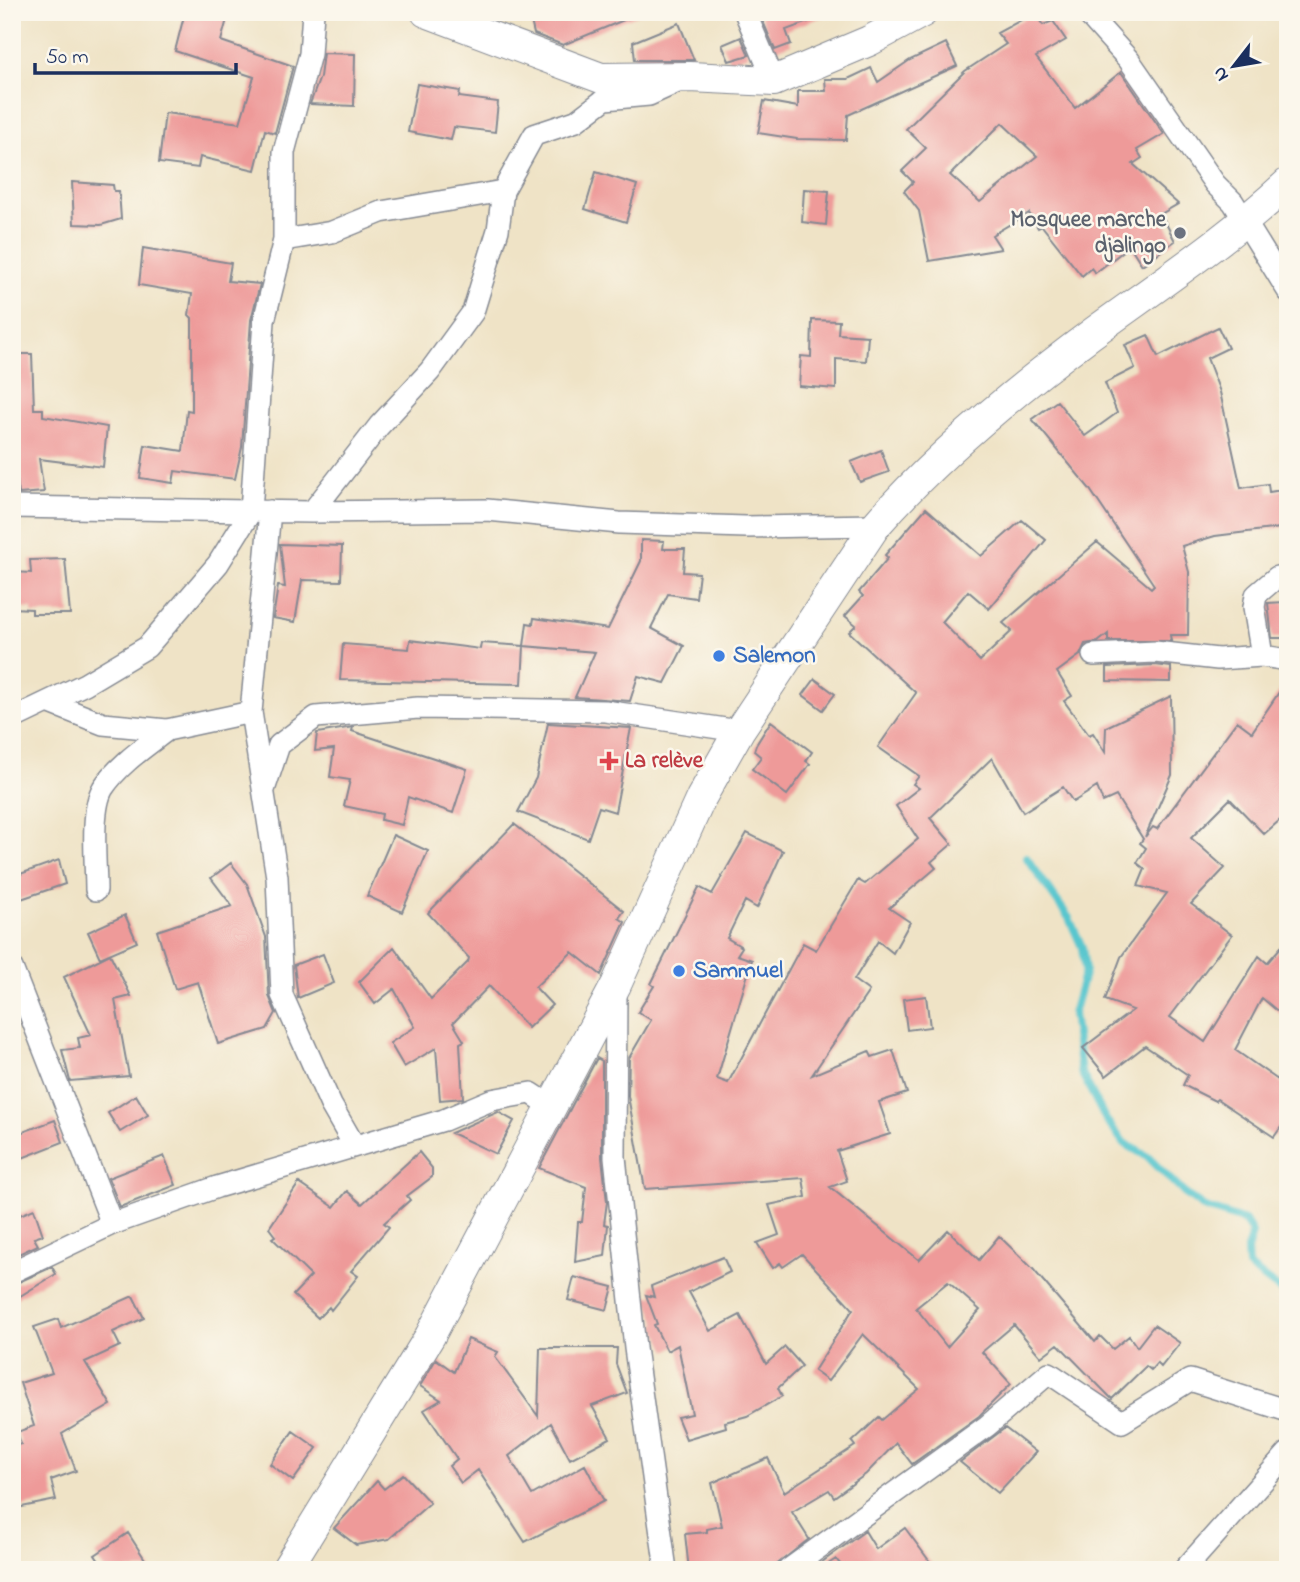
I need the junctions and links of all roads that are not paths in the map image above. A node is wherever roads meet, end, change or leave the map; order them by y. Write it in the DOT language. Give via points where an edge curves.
graph roads {
  1 [pos="313,12"];
  2 [pos="426,12"];
  3 [pos="745,12"];
  4 [pos="923,12"];
  5 [pos="1086,12"];
  6 [pos="690,77"];
  7 [pos="774,81"];
  8 [pos="1288,183"];
  9 [pos="503,191"];
  10 [pos="1246,222"];
  11 [pos="285,240"];
  12 [pos="1288,291"];
  13 [pos="12,508"];
  14 [pos="260,511"];
  15 [pos="312,512"];
  16 [pos="876,525"];
  17 [pos="1288,576"];
  18 [pos="1093,656"];
  19 [pos="1262,656"];
  20 [pos="1288,660"];
  21 [pos="48,702"];
  22 [pos="251,712"];
  23 [pos="12,719"];
  24 [pos="167,730"];
  25 [pos="739,731"];
  26 [pos="262,795"];
  27 [pos="96,890"];
  28 [pos="12,968"];
  29 [pos="616,985"];
  30 [pos="551,1106"];
  31 [pos="354,1145"];
  32 [pos="112,1224"];
  33 [pos="12,1272"];
  34 [pos="1288,1410"];
  35 [pos="1288,1453"];
  36 [pos="286,1570"];
  37 [pos="666,1570"];
  38 [pos="788,1570"];
  39 [pos="1184,1570"];
  1 -- 11 [label="street" via="310,54 285,152"];
  2 -- 6 [label="street" via="601,78"];
  3 -- 7 [label="street"];
  4 -- 7 [label="street" via="869,41"];
  5 -- 10 [label="street" via="1129,60"];
  6 -- 7 [label="street"];
  6 -- 9 [label="street" via="649,95 605,99 576,121 534,135"];
  8 -- 10 [label="street"];
  9 -- 11 [label="street" via="381,212 332,232"];
  9 -- 15 [label="street" via="498,230 472,312"];
  10 -- 12 [label="street"];
  10 -- 16 [label="street" via="1087,338 980,425"];
  11 -- 14 [label="street" via="264,321"];
  13 -- 14 [label="street"];
  14 -- 15 [label="street"];
  14 -- 21 [label="street" via="147,647"];
  14 -- 22 [label="street"];
  15 -- 16 [label="street" via="487,510 644,524"];
  16 -- 25 [label="street"];
  17 -- 19 [label="street" via="1277,577 1256,595"];
  18 -- 19 [label="street" via="1156,652 1218,659"];
  19 -- 20 [label="street"];
  21 -- 23 [label="street"];
  21 -- 24 [label="street" via="103,724"];
  22 -- 24 [label="street"];
  22 -- 26 [label="street"];
  24 -- 27 [label="street" via="126,762 102,790 96,820"];
  25 -- 26 [label="street" via="605,711 418,708 316,718 279,744"];
  25 -- 29 [label="street" via="701,798"];
  26 -- 31 [label="street" via="277,877 282,995"];
  28 -- 32 [label="street"];
  29 -- 30 [label="street"];
  29 -- 37 [label="street" via="615,1157 635,1348"];
  30 -- 31 [label="street" via="531,1093 491,1100 444,1120"];
  30 -- 36 [label="street" via="430,1336"];
  31 -- 32 [label="street"];
  32 -- 33 [label="street"];
  34 -- 38 [label="street" via="1191,1380 1122,1422 1049,1373 978,1433"];
  35 -- 39 [label="street"];
}
